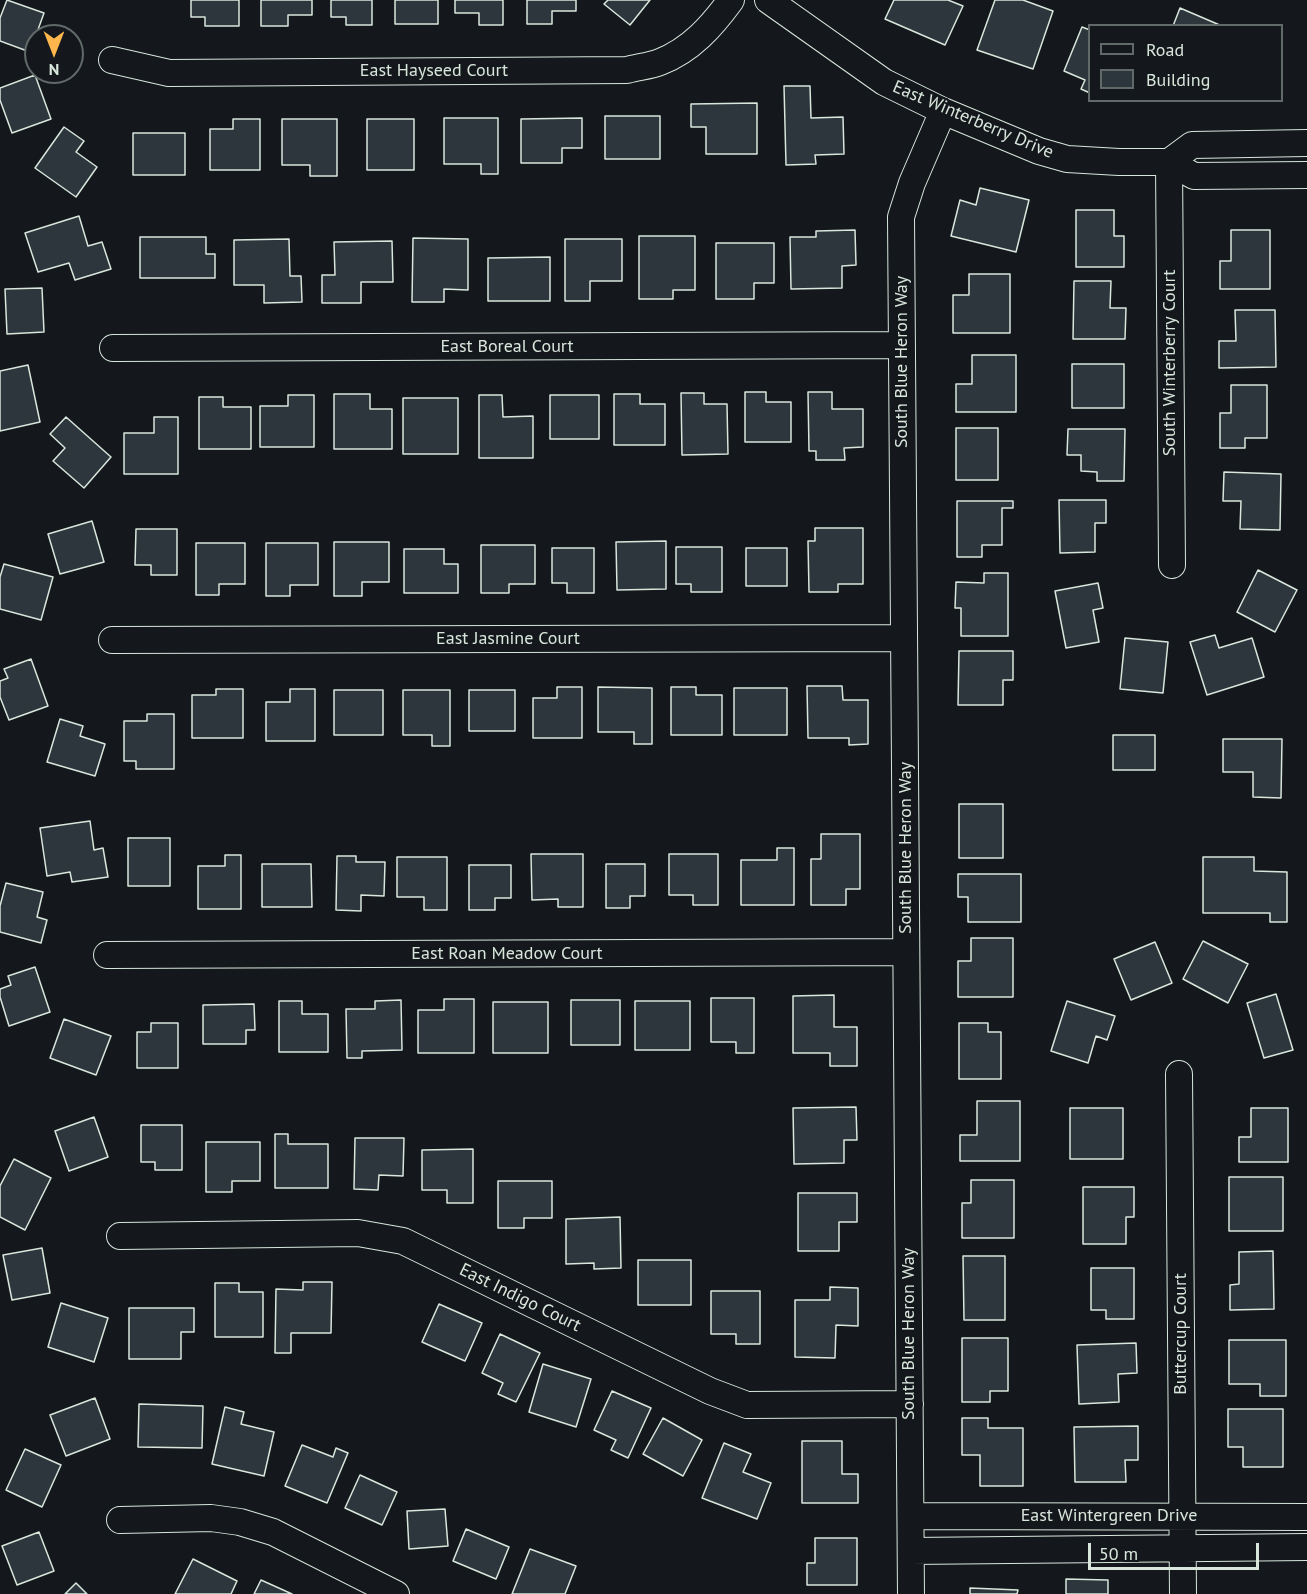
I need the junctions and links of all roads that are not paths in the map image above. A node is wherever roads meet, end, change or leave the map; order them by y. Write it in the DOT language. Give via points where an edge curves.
graph roads {
  1 [pos="731,0"];
  2 [pos="768,0"];
  3 [pos="112,60"];
  4 [pos="943,111"];
  5 [pos="1307,143"];
  6 [pos="1169,162"];
  7 [pos="1307,175"];
  8 [pos="902,345"];
  9 [pos="113,348"];
  10 [pos="1172,565"];
  11 [pos="904,638"];
  12 [pos="112,640"];
  13 [pos="906,952"];
  14 [pos="107,955"];
  15 [pos="1179,1074"];
  16 [pos="120,1236"];
  17 [pos="910,1404"];
  18 [pos="910,1516"];
  19 [pos="1182,1516"];
  20 [pos="1307,1516"];
  21 [pos="120,1520"];
  22 [pos="1307,1547"];
  23 [pos="1182,1549"];
  24 [pos="911,1551"];
  25 [pos="396,1594"];
  26 [pos="911,1594"];
  27 [pos="1183,1594"];
  1 -- 3 [label="street, East Hayseed Court" via="714,24 689,47 660,62 627,70 169,73"];
  2 -- 4 [label="street, East Winterberry Drive" via="884,82"];
  4 -- 6 [label="street, East Winterberry Drive" via="1067,159"];
  4 -- 8 [label="street, South Blue Heron Way" via="901,217"];
  5 -- 6 [label="street" via="1192,145"];
  6 -- 7 [label="street, East Winterberry Drive" via="1194,176"];
  6 -- 10 [label="street, South Winterberry Court"];
  8 -- 9 [label="street, East Boreal Court"];
  8 -- 11 [label="street, South Blue Heron Way"];
  11 -- 12 [label="street, East Jasmine Court"];
  11 -- 13 [label="street, South Blue Heron Way"];
  13 -- 14 [label="street, East Roan Meadow Court"];
  13 -- 17 [label="street, South Blue Heron Way"];
  15 -- 19 [label="street, Buttercup Court"];
  16 -- 17 [label="street, East Indigo Court" via="358,1233 403,1241 710,1391 747,1405"];
  17 -- 18 [label="street, South Blue Heron Way"];
  18 -- 19 [label="street, East Wintergreen Drive"];
  18 -- 24 [label="street, South Blue Heron Way"];
  19 -- 20 [label="street, East Wintergreen Drive"];
  19 -- 23 [label="street, Buttercup Court"];
  21 -- 25 [label="street" via="211,1518 240,1522 273,1533"];
  22 -- 23 [label="street, East Wintergreen Drive"];
  23 -- 24 [label="street, East Wintergreen Drive"];
  23 -- 27 [label="street, Buttercup Court"];
  24 -- 26 [label="street, South Blue Heron Way"];
}
